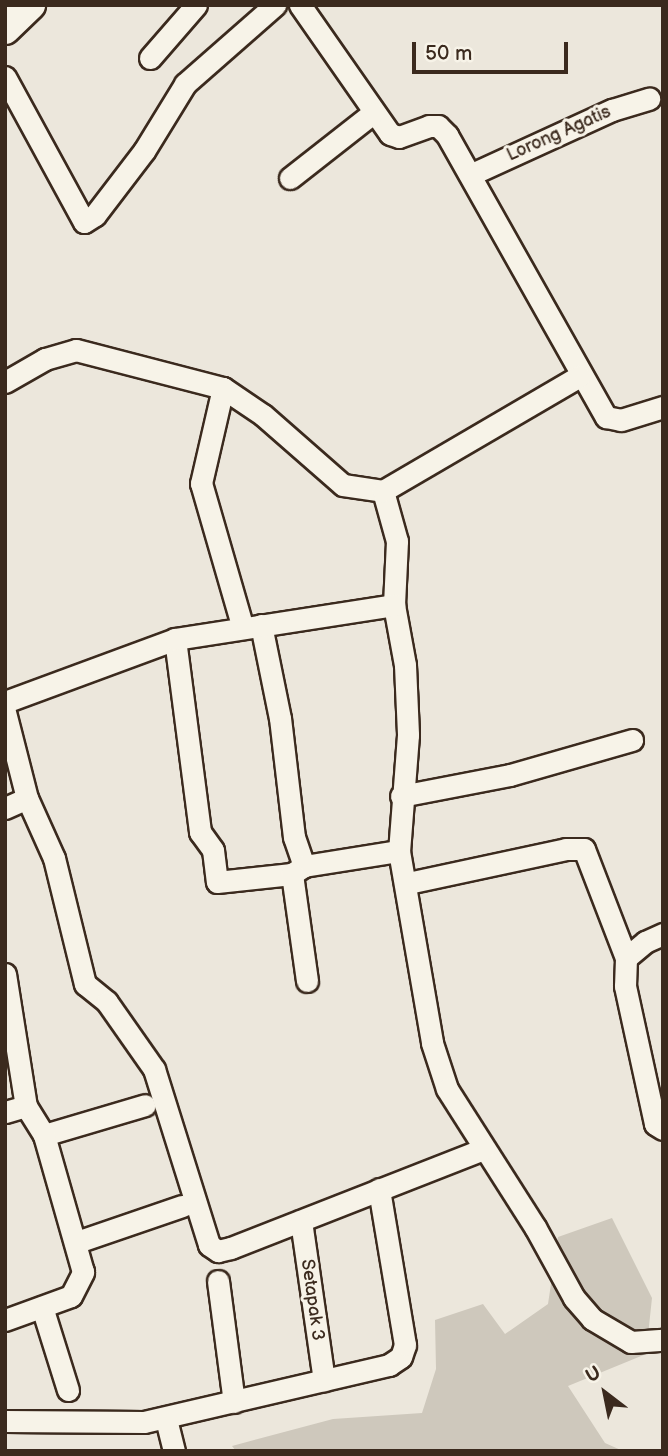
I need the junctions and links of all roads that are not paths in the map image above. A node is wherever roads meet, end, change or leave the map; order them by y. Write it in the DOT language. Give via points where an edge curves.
graph roads {
  1 [pos="30,5"];
  2 [pos="196,5"];
  3 [pos="275,5"];
  4 [pos="300,5"];
  5 [pos="5,29"];
  6 [pos="150,58"];
  7 [pos="5,77"];
  8 [pos="649,99"];
  9 [pos="373,113"];
  10 [pos="472,174"];
  11 [pos="290,178"];
  12 [pos="580,376"];
  13 [pos="5,382"];
  14 [pos="223,388"];
  15 [pos="663,407"];
  16 [pos="383,491"];
  17 [pos="394,605"];
  18 [pos="252,625"];
  19 [pos="175,639"];
  20 [pos="5,702"];
  21 [pos="5,712"];
  22 [pos="632,740"];
  23 [pos="401,796"];
  24 [pos="27,798"];
  25 [pos="5,808"];
  26 [pos="399,851"];
  27 [pos="298,870"];
  28 [pos="408,883"];
  29 [pos="663,934"];
  30 [pos="626,958"];
  31 [pos="5,974"];
  32 [pos="307,981"];
  33 [pos="145,1105"];
  34 [pos="16,1109"];
  35 [pos="663,1129"];
  36 [pos="44,1135"];
  37 [pos="483,1149"];
  38 [pos="379,1189"];
  39 [pos="182,1206"];
  40 [pos="301,1221"];
  41 [pos="77,1242"];
  42 [pos="218,1281"];
  43 [pos="42,1307"];
  44 [pos="5,1320"];
  45 [pos="663,1340"];
  46 [pos="324,1380"];
  47 [pos="68,1390"];
  48 [pos="234,1402"];
  49 [pos="166,1419"];
  50 [pos="5,1421"];
  51 [pos="174,1451"];
  1 -- 5 [label="main road"];
  2 -- 6 [label="street"];
  3 -- 7 [label="street" via="185,84 144,151 95,215 84,222"];
  4 -- 9 [label="street"];
  8 -- 10 [label="street, Lorong Agatis" via="591,119"];
  9 -- 10 [label="street" via="390,134 399,137 438,127"];
  9 -- 11 [label="street"];
  10 -- 12 [label="street"];
  12 -- 15 [label="street" via="606,417 621,420"];
  12 -- 16 [label="street"];
  13 -- 14 [label="street" via="45,359 76,350"];
  14 -- 16 [label="street" via="263,415 343,485"];
  14 -- 18 [label="street" via="201,483"];
  16 -- 17 [label="street" via="397,541"];
  17 -- 18 [label="street"];
  17 -- 23 [label="street" via="405,665 408,735"];
  18 -- 19 [label="street"];
  18 -- 27 [label="street" via="280,718"];
  19 -- 20 [label="street"];
  19 -- 27 [label="street" via="200,832 213,850 217,882 222,885"];
  21 -- 24 [label="street"];
  22 -- 23 [label="street" via="510,775"];
  23 -- 26 [label="street"];
  24 -- 25 [label="street"];
  24 -- 40 [label="street" via="54,858 85,984 107,1002 154,1069 209,1245 218,1251 232,1248"];
  26 -- 27 [label="street"];
  26 -- 28 [label="street"];
  27 -- 32 [label="street"];
  28 -- 30 [label="street" via="580,847 588,854"];
  28 -- 37 [label="street" via="432,1043 447,1089"];
  29 -- 30 [label="street"];
  30 -- 35 [label="street" via="625,986 655,1124"];
  31 -- 34 [label="street"];
  33 -- 36 [label="street"];
  34 -- 36 [label="street"];
  36 -- 41 [label="street"];
  37 -- 38 [label="street"];
  37 -- 45 [label="street" via="592,1319 631,1342"];
  38 -- 40 [label="street"];
  38 -- 46 [label="street" via="405,1345 401,1357 389,1365"];
  39 -- 41 [label="street"];
  40 -- 46 [label="street, Setapak 3"];
  41 -- 43 [label="street" via="83,1272 78,1288 71,1296"];
  42 -- 48 [label="street"];
  43 -- 44 [label="street"];
  43 -- 47 [label="street"];
  46 -- 48 [label="street"];
  48 -- 49 [label="street"];
  49 -- 50 [label="street"];
  49 -- 51 [label="street"];
}
